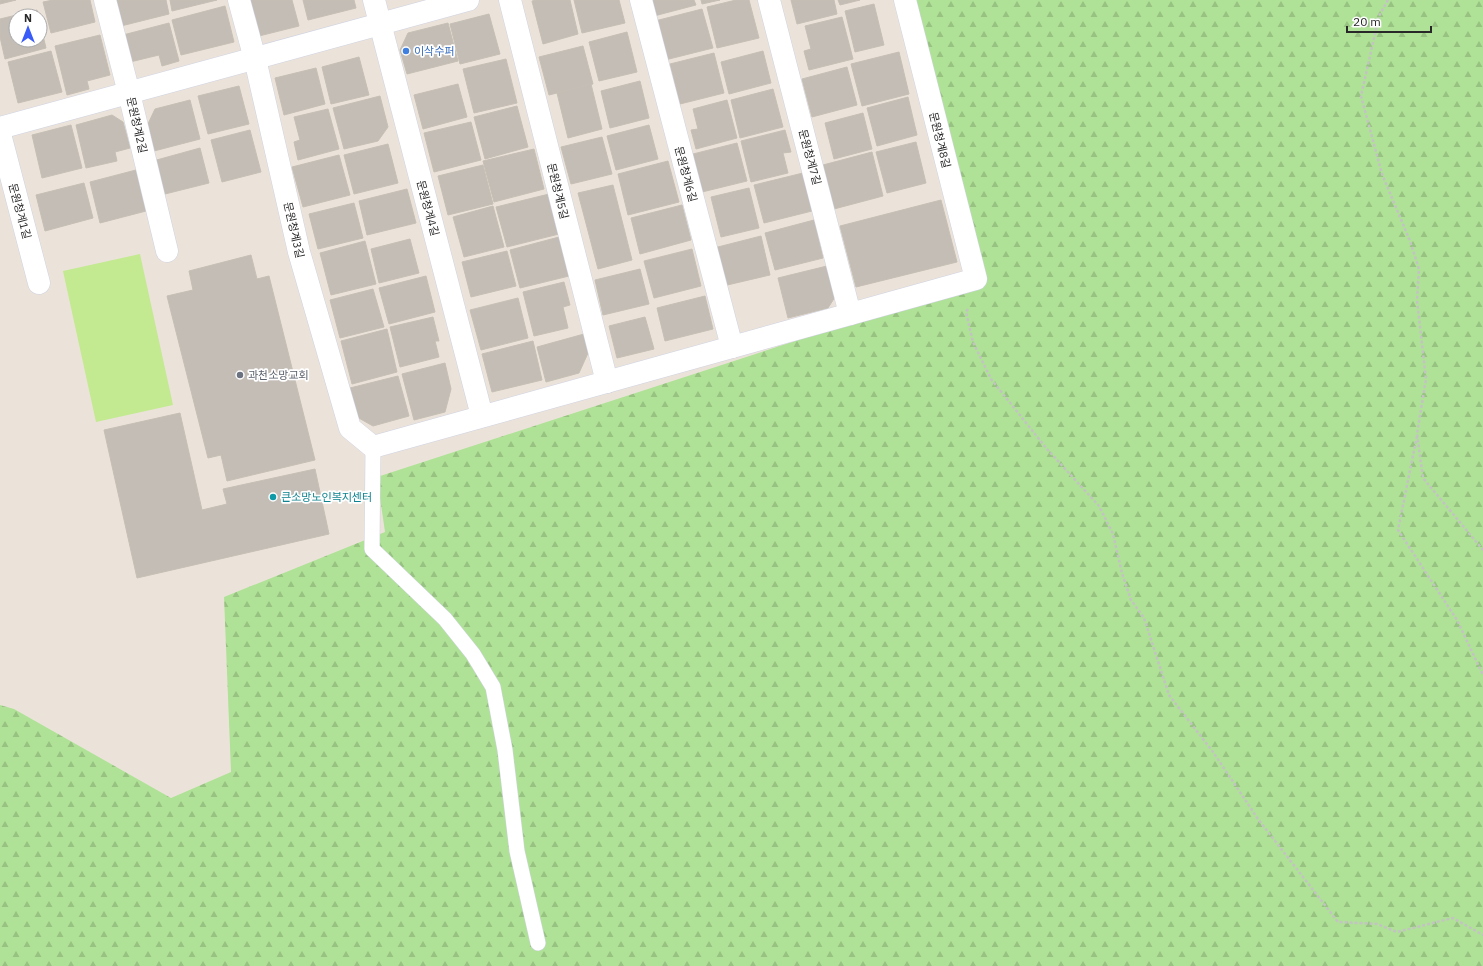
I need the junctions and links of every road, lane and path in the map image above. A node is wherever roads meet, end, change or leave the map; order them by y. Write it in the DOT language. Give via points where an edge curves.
graph roads {
  1 [pos="105,0"];
  2 [pos="239,0"];
  3 [pos="374,0"];
  4 [pos="468,0"];
  5 [pos="510,0"];
  6 [pos="641,0"];
  7 [pos="769,0"];
  8 [pos="905,0"];
  9 [pos="1388,0"];
  10 [pos="380,24"];
  11 [pos="254,59"];
  12 [pos="129,93"];
  13 [pos="0,136"];
  14 [pos="166,251"];
  15 [pos="976,279"];
  16 [pos="39,283"];
  17 [pos="850,314"];
  18 [pos="732,347"];
  19 [pos="607,382"];
  20 [pos="482,416"];
  21 [pos="1417,434"];
  22 [pos="373,447"];
  23 [pos="1483,550"];
  24 [pos="1483,675"];
  25 [pos="1483,935"];
  26 [pos="538,943"];
  1 -- 12 [label="street, 문원청계2길"];
  2 -- 11 [label="street, 문원청계3길"];
  3 -- 10 [label="street, 문원청계4길"];
  4 -- 10 [label="street"];
  5 -- 19 [label="street, 문원청계5길"];
  6 -- 18 [label="street, 문원청계6길"];
  7 -- 17 [label="street, 문원청계7길"];
  8 -- 15 [label="street, 문원청계8길"];
  9 -- 21 [label="path" via="1379,16 1361,96 1382,174 1410,241 1419,270 1417,300 1426,379"];
  10 -- 11 [label="street"];
  10 -- 20 [label="street, 문원청계4길"];
  11 -- 12 [label="street"];
  11 -- 22 [label="street, 문원청계3길" via="298,252 350,428"];
  12 -- 13 [label="street"];
  12 -- 14 [label="street, 문원청계2길"];
  13 -- 16 [label="street, 문원청계1길"];
  15 -- 17 [label="street"];
  15 -- 25 [label="path" via="966,312 973,342 991,379 1047,449 1098,506 1113,534 1131,600 1144,618 1169,695 1213,752 1258,819 1338,922 1377,924 1397,932 1453,918"];
  17 -- 18 [label="street"];
  18 -- 19 [label="street"];
  19 -- 20 [label="street"];
  20 -- 22 [label="street"];
  21 -- 23 [label="path" via="1423,478"];
  21 -- 24 [label="path" via="1398,530 1457,620"];
  22 -- 26 [label="lane" via="372,549 446,619 473,654 493,687 505,750 517,851"];
}
